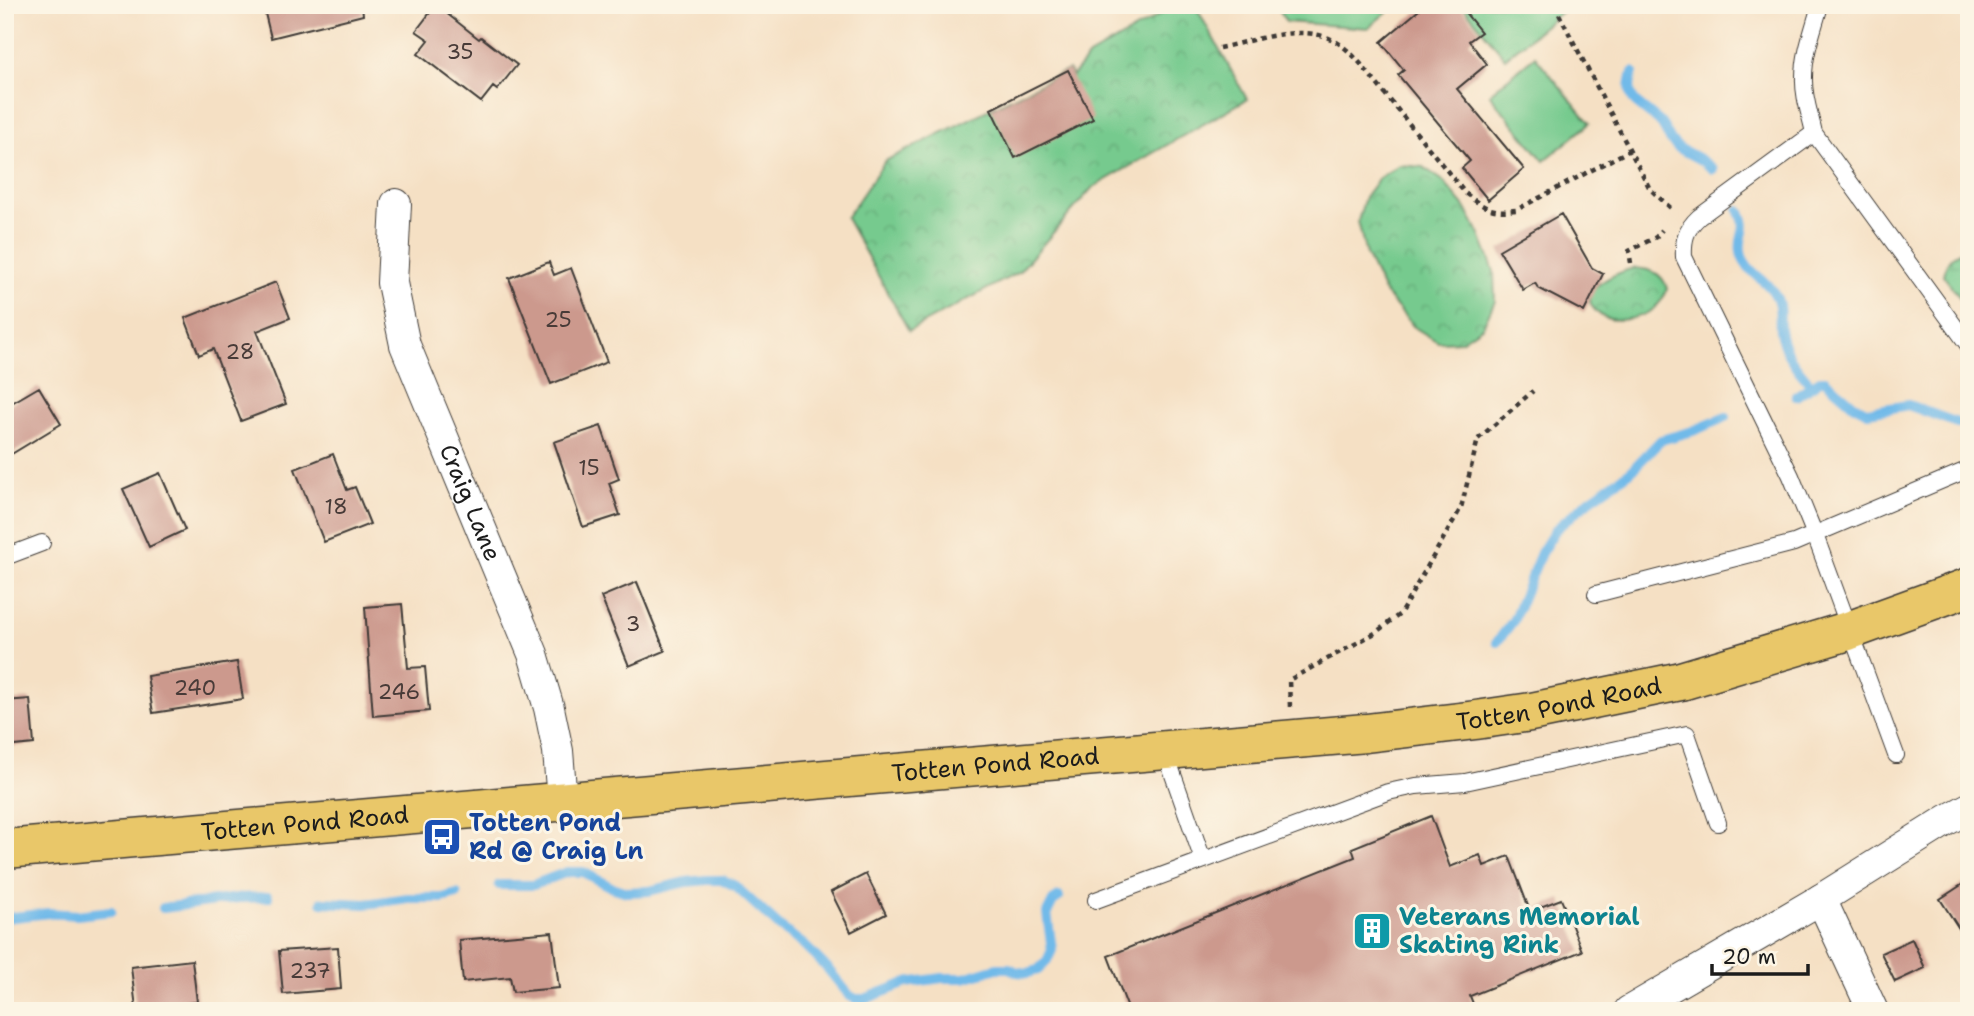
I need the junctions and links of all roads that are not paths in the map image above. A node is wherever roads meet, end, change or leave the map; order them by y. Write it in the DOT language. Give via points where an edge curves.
graph roads {
  1 [pos="1821,5"];
  2 [pos="1814,133"];
  3 [pos="396,204"];
  4 [pos="1969,346"];
  5 [pos="1969,469"];
  6 [pos="1815,536"];
  7 [pos="42,543"];
  8 [pos="5,557"];
  9 [pos="1969,587"];
  10 [pos="1595,594"];
  11 [pos="1848,631"];
  12 [pos="1164,750"];
  13 [pos="1896,755"];
  14 [pos="562,801"];
  15 [pos="1969,808"];
  16 [pos="1718,823"];
  17 [pos="5,849"];
  18 [pos="1203,860"];
  19 [pos="1821,899"];
  20 [pos="1096,900"];
  21 [pos="1629,1011"];
  22 [pos="1873,1011"];
  1 -- 2 [label="lane" via="1804,75"];
  2 -- 4 [label="lane"];
  2 -- 6 [label="lane" via="1699,217 1686,232 1683,248"];
  3 -- 14 [label="street, Craig Lane" via="392,283 405,345 533,654 558,751"];
  5 -- 6 [label="lane"];
  6 -- 10 [label="lane"];
  6 -- 11 [label="lane"];
  7 -- 8 [label="lane"];
  9 -- 11 [label="main road, Totten Pond Road"];
  11 -- 12 [label="main road, Totten Pond Road" via="1715,672 1531,712 1430,726"];
  11 -- 13 [label="lane"];
  12 -- 14 [label="main road, Totten Pond Road"];
  12 -- 18 [label="lane"];
  14 -- 17 [label="main road, Totten Pond Road"];
  15 -- 19 [label="street"];
  16 -- 18 [label="lane" via="1687,734 1481,779 1388,792"];
  18 -- 20 [label="lane"];
  19 -- 21 [label="street"];
  19 -- 22 [label="street"];
}
